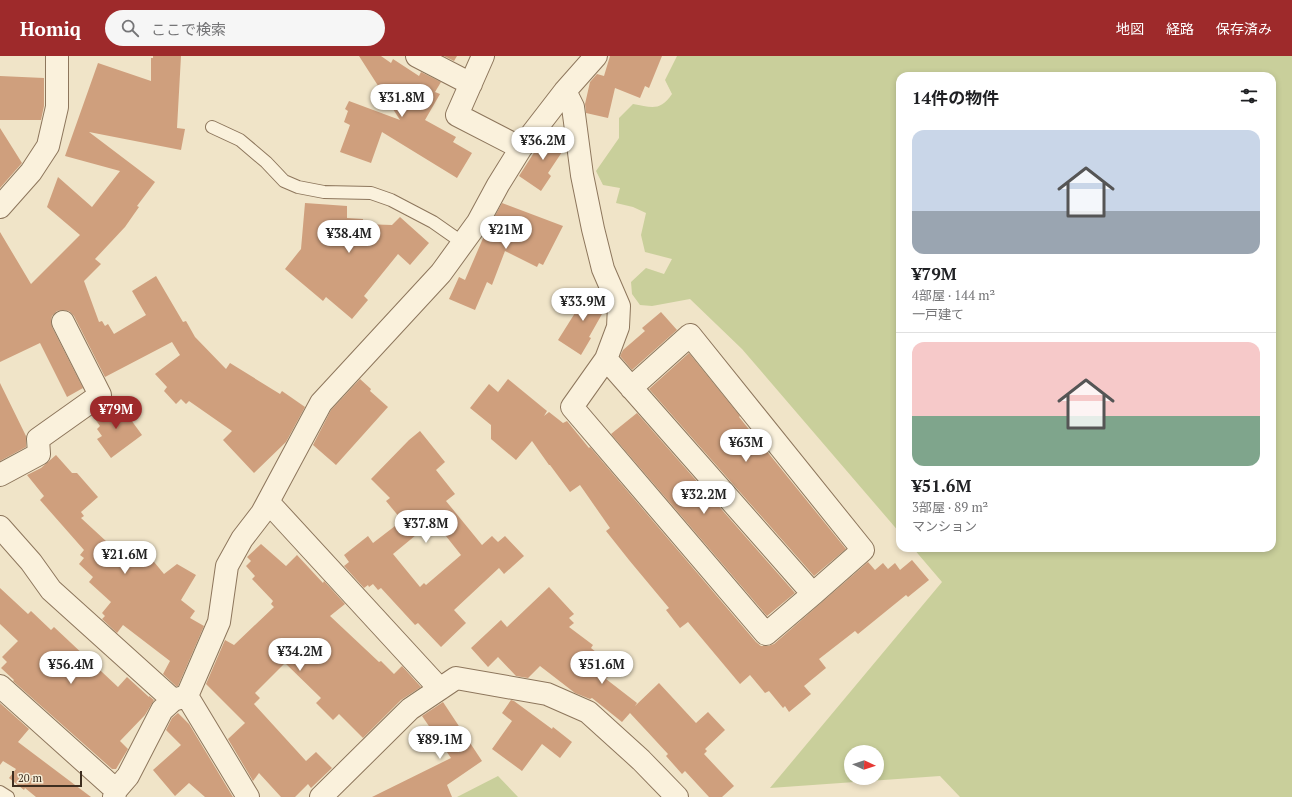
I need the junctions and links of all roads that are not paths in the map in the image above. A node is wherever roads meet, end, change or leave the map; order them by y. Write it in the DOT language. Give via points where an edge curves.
graph roads {
  1 [pos="57,56"];
  2 [pos="417,56"];
  3 [pos="483,56"];
  4 [pos="596,56"];
  5 [pos="471,84"];
  6 [pos="565,91"];
  7 [pos="212,127"];
  8 [pos="521,148"];
  9 [pos="0,207"];
  10 [pos="463,243"];
  11 [pos="63,322"];
  12 [pos="606,359"];
  13 [pos="631,388"];
  14 [pos="0,475"];
  15 [pos="268,502"];
  16 [pos="0,527"];
  17 [pos="813,594"];
  18 [pos="0,686"];
  19 [pos="440,689"];
  20 [pos="180,698"];
  21 [pos="0,792"];
  22 [pos="116,794"];
  23 [pos="8,797"];
  24 [pos="248,797"];
  25 [pos="321,797"];
  26 [pos="677,797"];
  1 -- 9 [label="street" via="57,107 48,146 31,172"];
  2 -- 5 [label="street"];
  3 -- 5 [label="street"];
  4 -- 6 [label="street"];
  5 -- 8 [label="street" via="457,115"];
  6 -- 8 [label="street"];
  6 -- 12 [label="street" via="573,107 582,175 594,236 603,269 619,306 618,327"];
  7 -- 10 [label="lane" via="240,140 284,181 298,187 324,192 371,193 391,200 433,222"];
  8 -- 10 [label="street"];
  10 -- 15 [label="street" via="441,273 321,403"];
  11 -- 14 [label="street" via="100,395 38,439 39,454"];
  12 -- 13 [label="street"];
  12 -- 17 [label="street" via="572,407 766,634"];
  13 -- 17 [label="street"];
  13 -- 17 [label="street" via="690,335 863,550"];
  15 -- 19 [label="street"];
  15 -- 20 [label="street" via="227,566 219,622"];
  16 -- 20 [label="street" via="31,562 51,590"];
  18 -- 22 [label="street"];
  19 -- 25 [label="street" via="410,709"];
  19 -- 26 [label="street" via="456,678 547,694 588,712"];
  20 -- 22 [label="street" via="162,710"];
  20 -- 24 [label="street"];
  21 -- 23 [label="lane"];
}
